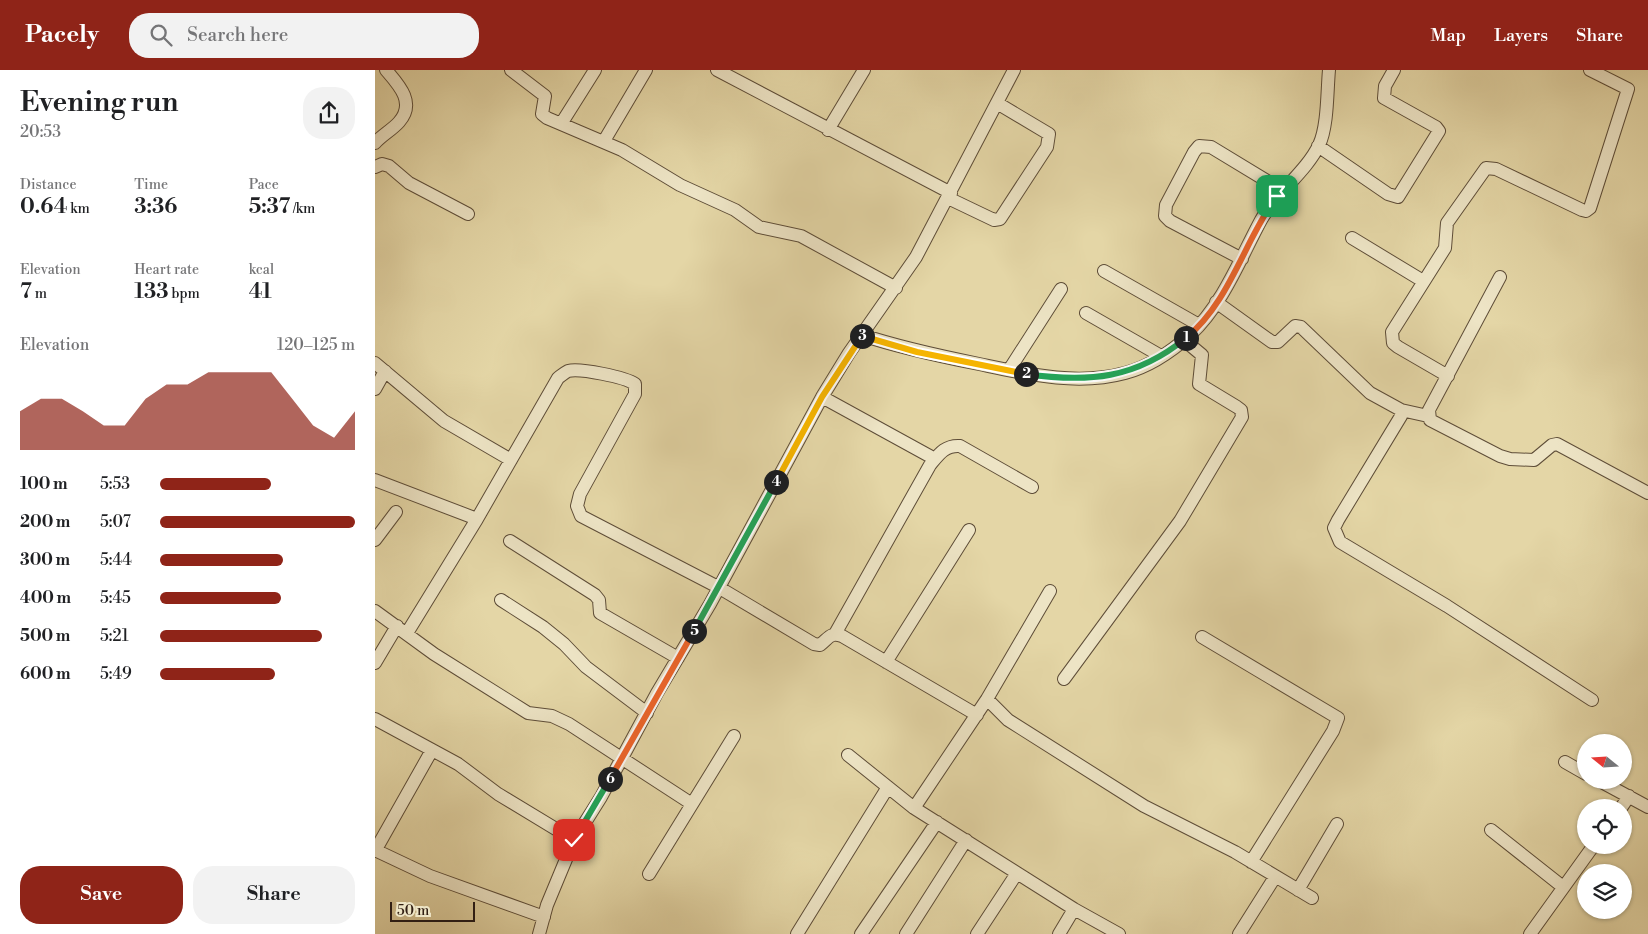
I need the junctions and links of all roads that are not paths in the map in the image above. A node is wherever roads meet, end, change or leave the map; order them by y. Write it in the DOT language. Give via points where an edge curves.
graph roads {
  1 [pos="386,70"];
  2 [pos="511,70"];
  3 [pos="595,70"];
  4 [pos="646,70"];
  5 [pos="717,70"];
  6 [pos="864,70"];
  7 [pos="1014,70"];
  8 [pos="1329,70"];
  9 [pos="1394,70"];
  10 [pos="1590,70"];
  11 [pos="997,103"];
  12 [pos="561,124"];
  13 [pos="828,130"];
  14 [pos="604,141"];
  15 [pos="375,143"];
  16 [pos="1318,146"];
  17 [pos="375,151"];
  18 [pos="378,165"];
  19 [pos="1282,190"];
  20 [pos="949,196"];
  21 [pos="468,214"];
  22 [pos="1352,238"];
  23 [pos="1242,258"];
  24 [pos="1104,271"];
  25 [pos="1501,277"];
  26 [pos="1423,281"];
  27 [pos="896,288"];
  28 [pos="1061,289"];
  29 [pos="1216,302"];
  30 [pos="1086,313"];
  31 [pos="1199,325"];
  32 [pos="862,335"];
  33 [pos="1184,340"];
  34 [pos="1161,356"];
  35 [pos="375,363"];
  36 [pos="1009,370"];
  37 [pos="385,372"];
  38 [pos="1448,376"];
  39 [pos="375,389"];
  40 [pos="822,397"];
  41 [pos="1401,410"];
  42 [pos="1428,416"];
  43 [pos="935,459"];
  44 [pos="511,460"];
  45 [pos="375,480"];
  46 [pos="1032,487"];
  47 [pos="1648,493"];
  48 [pos="396,512"];
  49 [pos="477,519"];
  50 [pos="969,530"];
  51 [pos="375,540"];
  52 [pos="510,541"];
  53 [pos="718,587"];
  54 [pos="1050,591"];
  55 [pos="501,600"];
  56 [pos="375,611"];
  57 [pos="402,629"];
  58 [pos="835,634"];
  59 [pos="1202,637"];
  60 [pos="678,658"];
  61 [pos="886,662"];
  62 [pos="375,663"];
  63 [pos="1064,679"];
  64 [pos="987,699"];
  65 [pos="1592,700"];
  66 [pos="647,712"];
  67 [pos="977,715"];
  68 [pos="375,719"];
  69 [pos="734,736"];
  70 [pos="432,750"];
  71 [pos="848,755"];
  72 [pos="621,758"];
  73 [pos="1565,762"];
  74 [pos="1577,769"];
  75 [pos="888,787"];
  76 [pos="1615,789"];
  77 [pos="1629,796"];
  78 [pos="1627,799"];
  79 [pos="692,804"];
  80 [pos="1648,807"];
  81 [pos="914,808"];
  82 [pos="937,822"];
  83 [pos="1337,824"];
  84 [pos="1491,830"];
  85 [pos="574,840"];
  86 [pos="966,840"];
  87 [pos="375,851"];
  88 [pos="1587,854"];
  89 [pos="1251,862"];
  90 [pos="1017,873"];
  91 [pos="649,874"];
  92 [pos="1275,877"];
  93 [pos="1563,887"];
  94 [pos="1298,890"];
  95 [pos="1312,898"];
  96 [pos="1073,909"];
  97 [pos="544,917"];
  98 [pos="542,933"];
  99 [pos="797,934"];
  100 [pos="861,934"];
  101 [pos="906,934"];
  102 [pos="977,934"];
  103 [pos="1059,934"];
  104 [pos="1119,934"];
  105 [pos="1239,934"];
  106 [pos="1530,934"];
  1 -- 15 [label="street" via="403,90 407,104 400,121"];
  2 -- 12 [label="street" via="545,96 542,114"];
  3 -- 12 [label="street"];
  4 -- 14 [label="street"];
  5 -- 13 [label="street"];
  6 -- 13 [label="street"];
  7 -- 11 [label="street"];
  8 -- 16 [label="street"];
  9 -- 16 [label="street" via="1385,86 1383,98 1439,132 1398,197 1388,194"];
  10 -- 26 [label="street" via="1628,89 1590,208 1582,210 1496,169 1486,168 1451,215 1445,231 1445,248"];
  11 -- 20 [label="street"];
  11 -- 20 [label="street" via="1049,134 1047,147 1000,219 993,220"];
  12 -- 14 [label="street"];
  13 -- 20 [label="street"];
  14 -- 27 [label="street" via="680,185 735,210 759,227 801,236"];
  16 -- 19 [label="street"];
  17 -- 18 [label="street"];
  18 -- 21 [label="street" via="389,166 409,184"];
  19 -- 23 [label="street" via="1266,211"];
  19 -- 23 [label="street" via="1211,147 1199,146 1194,152 1166,205 1165,216"];
  20 -- 27 [label="street"];
  22 -- 26 [label="street"];
  23 -- 29 [label="street"];
  24 -- 31 [label="street"];
  25 -- 38 [label="street"];
  26 -- 38 [label="street" via="1391,338 1398,347"];
  27 -- 32 [label="street"];
  28 -- 36 [label="street"];
  29 -- 31 [label="street"];
  29 -- 41 [label="street" via="1272,342 1278,342 1295,326 1301,327 1370,393"];
  30 -- 34 [label="street"];
  31 -- 33 [label="street"];
  32 -- 36 [label="street" via="917,352"];
  32 -- 40 [label="street"];
  33 -- 34 [label="street"];
  33 -- 63 [label="street" via="1202,355 1199,384 1241,410 1242,417 1180,521"];
  34 -- 36 [label="street" via="1125,373 1102,377 1055,378"];
  35 -- 37 [label="street"];
  37 -- 39 [label="street"];
  37 -- 44 [label="street" via="444,421"];
  38 -- 42 [label="street"];
  40 -- 43 [label="street"];
  40 -- 53 [label="street"];
  41 -- 42 [label="street"];
  41 -- 65 [label="street" via="1401,416 1338,520 1336,536 1340,542 1447,606"];
  42 -- 47 [label="street" via="1436,424 1510,459 1534,460 1557,444"];
  43 -- 46 [label="street" via="942,450 960,446"];
  43 -- 58 [label="street"];
  44 -- 49 [label="street"];
  44 -- 53 [label="street" via="558,378 566,372 581,371 635,384 635,394 580,494 577,506 581,516"];
  45 -- 49 [label="street"];
  48 -- 51 [label="street"];
  49 -- 57 [label="street"];
  50 -- 61 [label="street"];
  52 -- 60 [label="street" via="595,595 599,600 600,613"];
  53 -- 58 [label="street" via="814,644"];
  53 -- 60 [label="street"];
  54 -- 64 [label="street"];
  55 -- 66 [label="street" via="543,626 585,667"];
  56 -- 57 [label="street"];
  57 -- 62 [label="street"];
  57 -- 72 [label="street" via="434,654 528,713 552,716 569,724"];
  58 -- 61 [label="street"];
  59 -- 89 [label="street" via="1338,718"];
  60 -- 66 [label="street"];
  61 -- 67 [label="street"];
  64 -- 67 [label="street"];
  64 -- 89 [label="street" via="1008,720 1144,806"];
  66 -- 72 [label="street"];
  67 -- 81 [label="street"];
  68 -- 70 [label="street"];
  69 -- 79 [label="street"];
  70 -- 85 [label="street"];
  70 -- 87 [label="street"];
  71 -- 75 [label="street"];
  72 -- 79 [label="street"];
  72 -- 85 [label="street"];
  73 -- 74 [label="street"];
  75 -- 81 [label="street"];
  75 -- 99 [label="street"];
  76 -- 77 [label="street"];
  77 -- 78 [label="street"];
  77 -- 80 [label="street"];
  79 -- 91 [label="street"];
  81 -- 82 [label="street"];
  82 -- 86 [label="street"];
  82 -- 100 [label="street"];
  83 -- 94 [label="street"];
  84 -- 93 [label="street"];
  85 -- 97 [label="street"];
  86 -- 90 [label="street"];
  86 -- 101 [label="street"];
  87 -- 97 [label="street" via="430,876"];
  88 -- 93 [label="street"];
  89 -- 92 [label="street"];
  90 -- 96 [label="street"];
  90 -- 102 [label="street"];
  92 -- 94 [label="street"];
  92 -- 105 [label="street"];
  93 -- 106 [label="street"];
  94 -- 95 [label="street"];
  96 -- 103 [label="street"];
  96 -- 104 [label="street"];
  97 -- 98 [label="street"];
}
